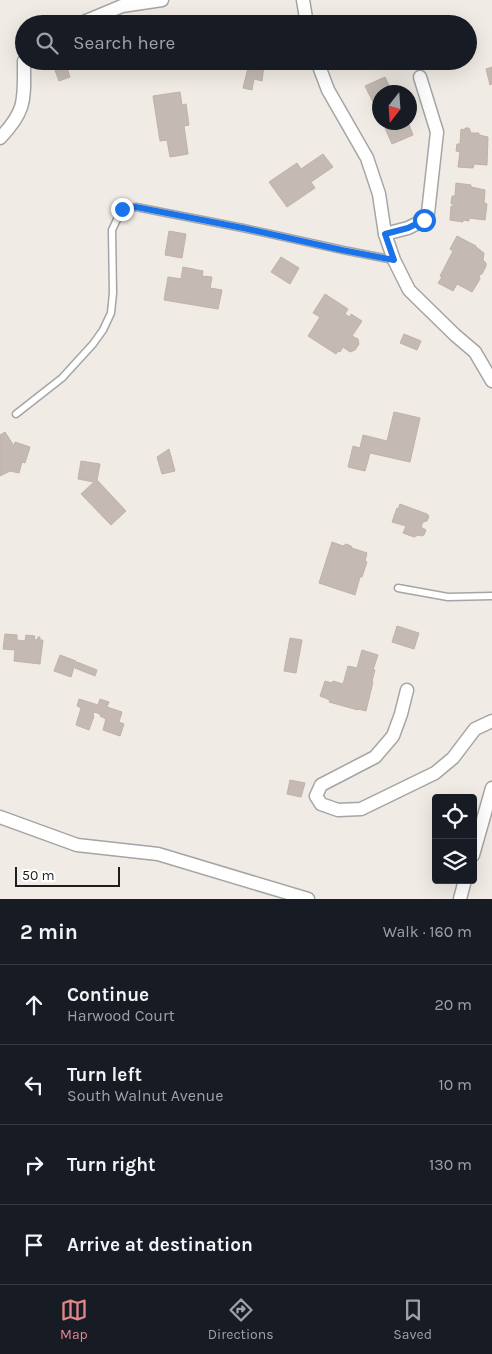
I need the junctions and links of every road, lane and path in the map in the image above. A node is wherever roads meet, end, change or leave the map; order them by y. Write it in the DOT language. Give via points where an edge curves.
graph roads {
  1 [pos="162,0"];
  2 [pos="303,0"];
  3 [pos="100,15"];
  4 [pos="306,15"];
  5 [pos="24,70"];
  6 [pos="320,70"];
  7 [pos="420,77"];
  8 [pos="0,138"];
  9 [pos="385,234"];
  10 [pos="394,260"];
  11 [pos="492,381"];
  12 [pos="16,414"];
  13 [pos="398,588"];
  14 [pos="492,596"];
  15 [pos="407,690"];
  16 [pos="492,721"];
  17 [pos="492,788"];
  18 [pos="0,817"];
  19 [pos="477,841"];
  20 [pos="464,884"];
  21 [pos="308,899"];
  22 [pos="460,899"];
  1 -- 3 [label="street" via="122,6"];
  2 -- 4 [label="street"];
  5 -- 8 [label="street" via="24,98 20,112"];
  6 -- 9 [label="street" via="328,90 367,158 379,194"];
  7 -- 9 [label="street" via="437,132 428,213 424,220 408,228"];
  9 -- 10 [label="street"];
  10 -- 11 [label="street" via="409,290 475,352"];
  10 -- 12 [label="lane" via="136,207 122,209 112,230 113,293 111,313 103,330 62,378"];
  13 -- 14 [label="lane" via="448,597"];
  15 -- 16 [label="street" via="393,736 374,757 321,785 316,796 321,804 338,810 361,809 435,773 453,758 475,729"];
  17 -- 19 [label="street"];
  18 -- 21 [label="street" via="77,845 158,854"];
  20 -- 22 [label="street"];
}
